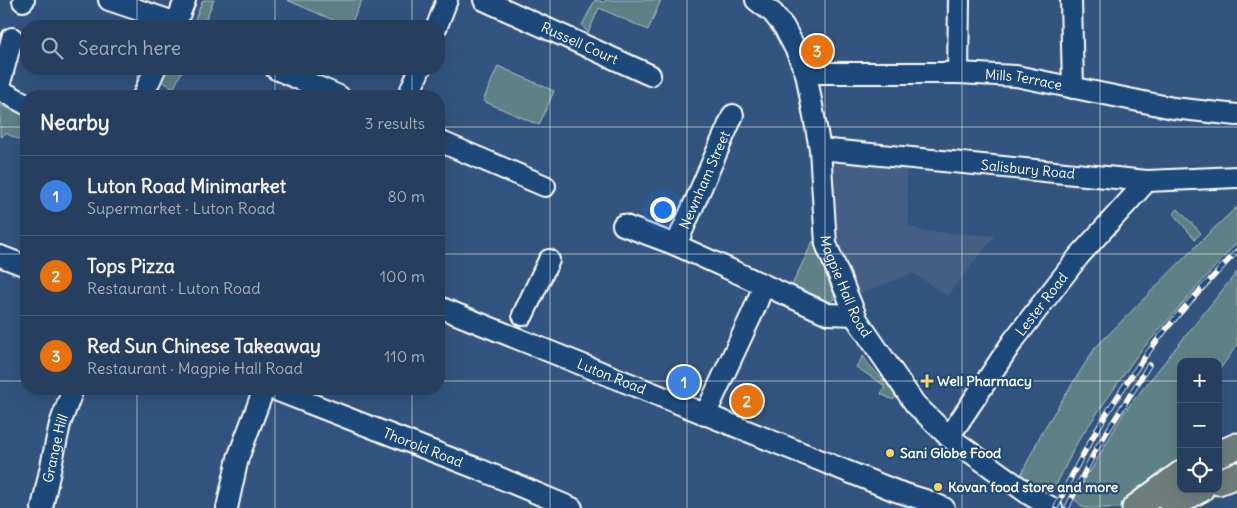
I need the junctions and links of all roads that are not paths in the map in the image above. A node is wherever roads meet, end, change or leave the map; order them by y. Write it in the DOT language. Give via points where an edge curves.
graph roads {
  1 [pos="109,0"];
  2 [pos="185,0"];
  3 [pos="447,0"];
  4 [pos="484,0"];
  5 [pos="756,0"];
  6 [pos="959,0"];
  7 [pos="1071,0"];
  8 [pos="165,20"];
  9 [pos="178,20"];
  10 [pos="439,20"];
  11 [pos="12,38"];
  12 [pos="806,73"];
  13 [pos="958,73"];
  14 [pos="152,75"];
  15 [pos="290,75"];
  16 [pos="417,75"];
  17 [pos="650,75"];
  18 [pos="0,83"];
  19 [pos="1073,88"];
  20 [pos="0,90"];
  21 [pos="146,90"];
  22 [pos="325,90"];
  23 [pos="411,90"];
  24 [pos="20,101"];
  25 [pos="733,115"];
  26 [pos="1237,116"];
  27 [pos="445,144"];
  28 [pos="820,149"];
  29 [pos="1237,177"];
  30 [pos="1147,180"];
  31 [pos="545,186"];
  32 [pos="623,225"];
  33 [pos="676,245"];
  34 [pos="0,256"];
  35 [pos="549,260"];
  36 [pos="20,264"];
  37 [pos="764,285"];
  38 [pos="445,308"];
  39 [pos="523,315"];
  40 [pos="855,315"];
  41 [pos="71,395"];
  42 [pos="262,395"];
  43 [pos="288,395"];
  44 [pos="705,415"];
  45 [pos="949,436"];
  46 [pos="1237,446"];
  47 [pos="1222,452"];
  48 [pos="1237,475"];
  49 [pos="1177,477"];
  50 [pos="1222,481"];
  51 [pos="896,491"];
  52 [pos="1194,493"];
  53 [pos="230,507"];
  54 [pos="42,508"];
  55 [pos="572,508"];
  56 [pos="920,508"];
  57 [pos="944,508"];
  58 [pos="1052,508"];
  59 [pos="1135,508"];
  60 [pos="1172,508"];
  1 -- 8 [label="street"];
  2 -- 9 [label="street"];
  3 -- 10 [label="street"];
  4 -- 17 [label="street, Russell Court"];
  5 -- 12 [label="street, Magpie Hall Road" via="784,26"];
  6 -- 13 [label="street"];
  7 -- 19 [label="street"];
  11 -- 18 [label="street"];
  12 -- 13 [label="street, Mills Terrace"];
  12 -- 28 [label="street, Magpie Hall Road"];
  13 -- 19 [label="street, Mills Terrace" via="1016,76"];
  14 -- 21 [label="street"];
  15 -- 22 [label="street"];
  16 -- 23 [label="street"];
  19 -- 26 [label="street, Mills Terrace" via="1173,108"];
  20 -- 24 [label="street"];
  25 -- 33 [label="street, Newnham Street"];
  27 -- 31 [label="street"];
  28 -- 30 [label="street, Salisbury Road"];
  28 -- 40 [label="street, Magpie Hall Road" via="826,244"];
  29 -- 30 [label="street, Salisbury Road"];
  30 -- 45 [label="street, Lester Road" via="1079,256 1013,341"];
  32 -- 33 [label="street, Newnham Street"];
  33 -- 37 [label="street, Newnham Street"];
  34 -- 36 [label="street"];
  35 -- 39 [label="street"];
  37 -- 40 [label="street, Newnham Street" via="828,314"];
  37 -- 44 [label="street"];
  38 -- 44 [label="street, Luton Road"];
  40 -- 45 [label="street, Magpie Hall Road" via="915,404"];
  41 -- 54 [label="street, Grange Hill" via="60,424"];
  42 -- 53 [label="street" via="238,458"];
  43 -- 55 [label="street, Thorold Road"];
  44 -- 51 [label="street, Luton Road"];
  45 -- 58 [label="street, Magpie Hall Road"];
  46 -- 47 [label="main road"];
  48 -- 50 [label="main road"];
  49 -- 59 [label="main road"];
  51 -- 56 [label="street, Luton Road"];
  51 -- 57 [label="street, Luton Road"];
  52 -- 60 [label="main road"];
}
